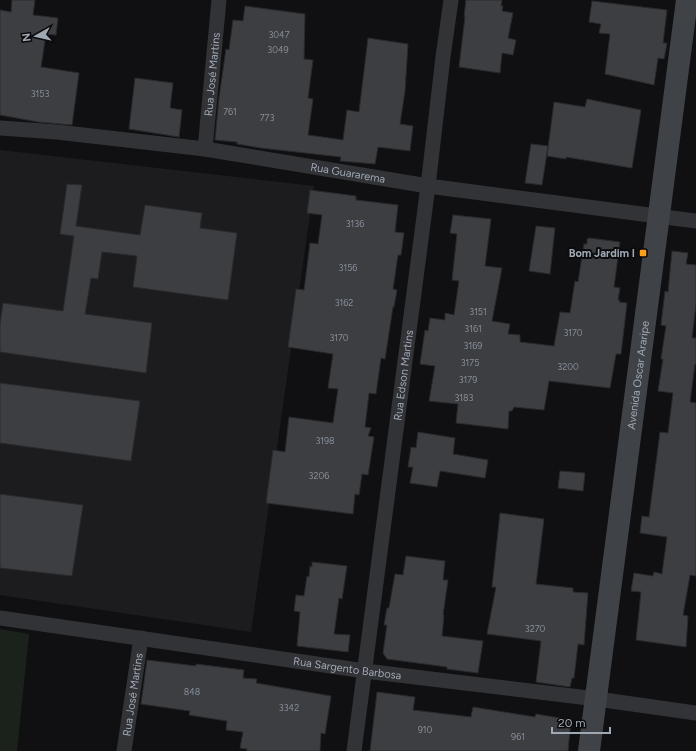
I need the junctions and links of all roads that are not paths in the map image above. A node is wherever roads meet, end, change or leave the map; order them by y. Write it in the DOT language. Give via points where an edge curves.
graph roads {
  1 [pos="219,0"];
  2 [pos="451,0"];
  3 [pos="687,0"];
  4 [pos="0,128"];
  5 [pos="205,149"];
  6 [pos="428,186"];
  7 [pos="660,217"];
  8 [pos="696,221"];
  9 [pos="0,618"];
  10 [pos="141,638"];
  11 [pos="365,671"];
  12 [pos="597,699"];
  13 [pos="696,713"];
  14 [pos="124,751"];
  15 [pos="354,751"];
  16 [pos="589,751"];
  1 -- 5 [label="street, Rua José Martins"];
  2 -- 6 [label="street, Rua Edson Martins"];
  3 -- 7 [label="street, Avenida Oscar Araripe"];
  4 -- 5 [label="street, Rua Guararema"];
  5 -- 6 [label="street, Rua Guararema"];
  6 -- 7 [label="street, Rua Guararema"];
  6 -- 11 [label="street, Rua Edson Martins"];
  7 -- 8 [label="street, Rua Guararema"];
  7 -- 12 [label="street, Avenida Oscar Araripe"];
  9 -- 10 [label="street, Rua Sargento Barbosa"];
  10 -- 11 [label="street, Rua Sargento Barbosa"];
  10 -- 14 [label="street, Rua José Martins"];
  11 -- 12 [label="street, Rua Sargento Barbosa"];
  11 -- 15 [label="street, Rua Edson Martins"];
  12 -- 13 [label="street, Rua Sargento Barbosa"];
  12 -- 16 [label="street, Avenida Oscar Araripe"];
}
